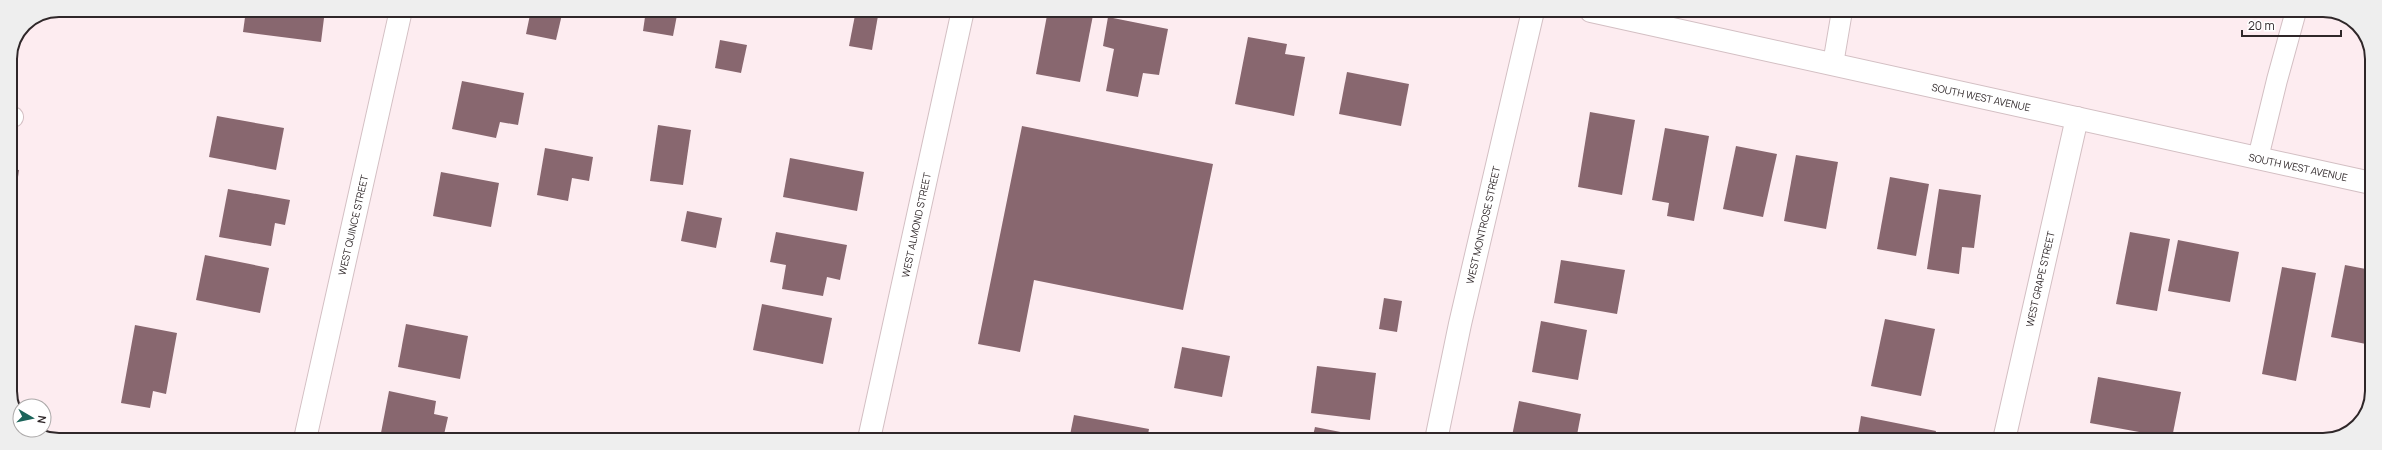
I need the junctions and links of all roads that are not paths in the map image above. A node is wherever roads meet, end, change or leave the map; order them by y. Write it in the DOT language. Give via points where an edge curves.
graph roads {
  1 [pos="399,17"];
  2 [pos="961,17"];
  3 [pos="1532,17"];
  4 [pos="1636,17"];
  5 [pos="1841,17"];
  6 [pos="2294,17"];
  7 [pos="1833,64"];
  8 [pos="2077,118"];
  9 [pos="2258,158"];
  10 [pos="2365,182"];
  11 [pos="306,433"];
  12 [pos="870,433"];
  13 [pos="1437,433"];
  14 [pos="2006,433"];
  1 -- 11 [label="street, WEST QUINCE STREET"];
  2 -- 12 [label="street, WEST ALMOND STREET"];
  3 -- 13 [label="street, WEST MONTROSE STREET" via="1460,324"];
  4 -- 7 [label="street, SOUTH WEST AVENUE"];
  5 -- 7 [label="lane"];
  6 -- 9 [label="lane"];
  7 -- 8 [label="street, SOUTH WEST AVENUE"];
  8 -- 9 [label="street, SOUTH WEST AVENUE"];
  8 -- 14 [label="street, WEST GRAPE STREET"];
  9 -- 10 [label="street, SOUTH WEST AVENUE"];
}
